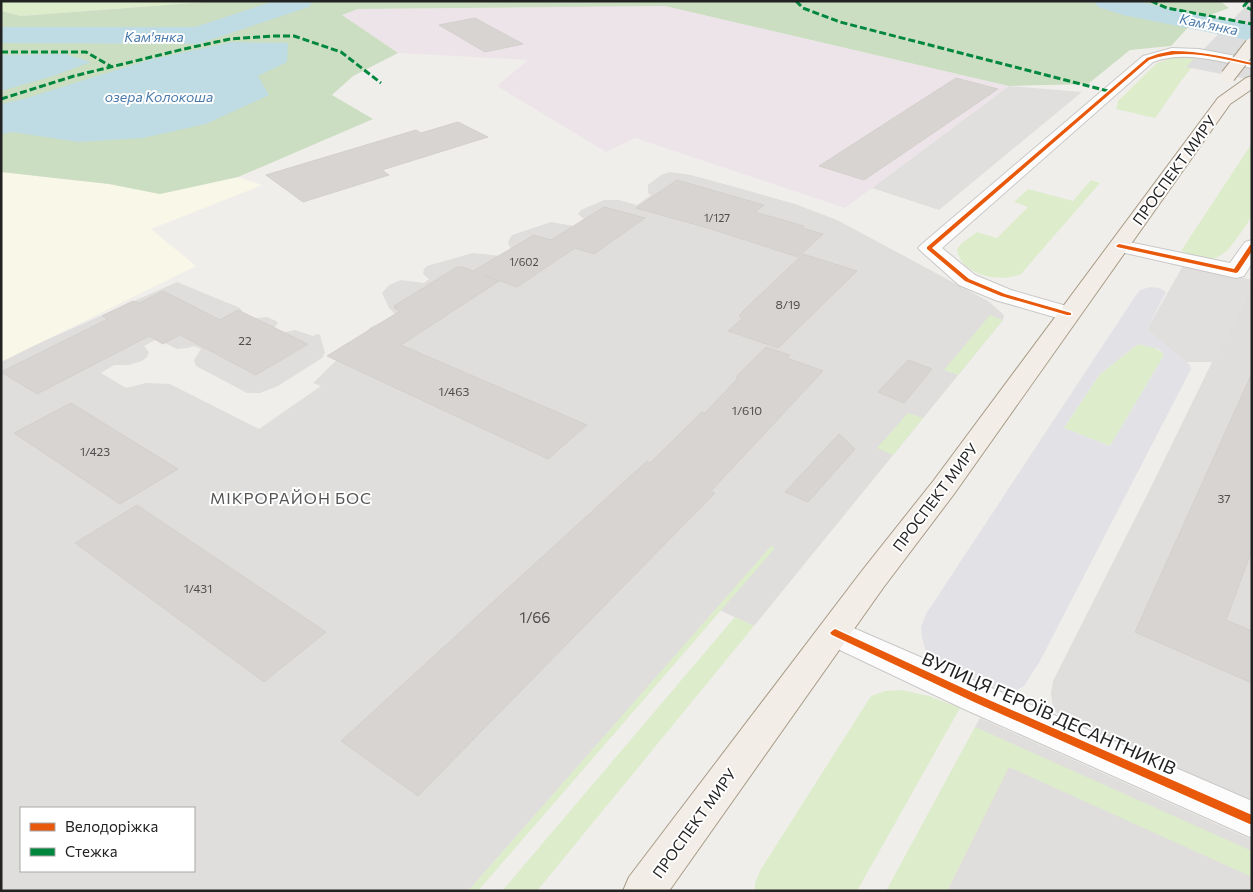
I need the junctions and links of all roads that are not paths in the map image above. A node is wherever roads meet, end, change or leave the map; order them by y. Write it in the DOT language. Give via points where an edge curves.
graph roads {
  1 [pos="1252,45"];
  2 [pos="1252,64"];
  3 [pos="1252,80"];
  4 [pos="1224,102"];
  5 [pos="1119,246"];
  6 [pos="1252,246"];
  7 [pos="1069,314"];
  8 [pos="835,632"];
  9 [pos="1252,820"];
  10 [pos="644,891"];
  1 -- 4 [label="main road, ПРОСПЕКТ МИРУ, bridge" via="1228,76"];
  2 -- 7 [label="street" via="1176,52 1148,59 929,248 967,280"];
  3 -- 4 [label="main road, ПРОСПЕКТ МИРУ"];
  4 -- 5 [label="main road, ПРОСПЕКТ МИРУ"];
  5 -- 6 [label="street" via="1236,271"];
  5 -- 7 [label="main road, ПРОСПЕКТ МИРУ"];
  7 -- 8 [label="main road, ПРОСПЕКТ МИРУ"];
  8 -- 9 [label="street, ВУЛИЦЯ ГЕРОЇВ ДЕСАНТНИКІВ" via="992,706"];
  8 -- 10 [label="main road, ПРОСПЕКТ МИРУ"];
}
